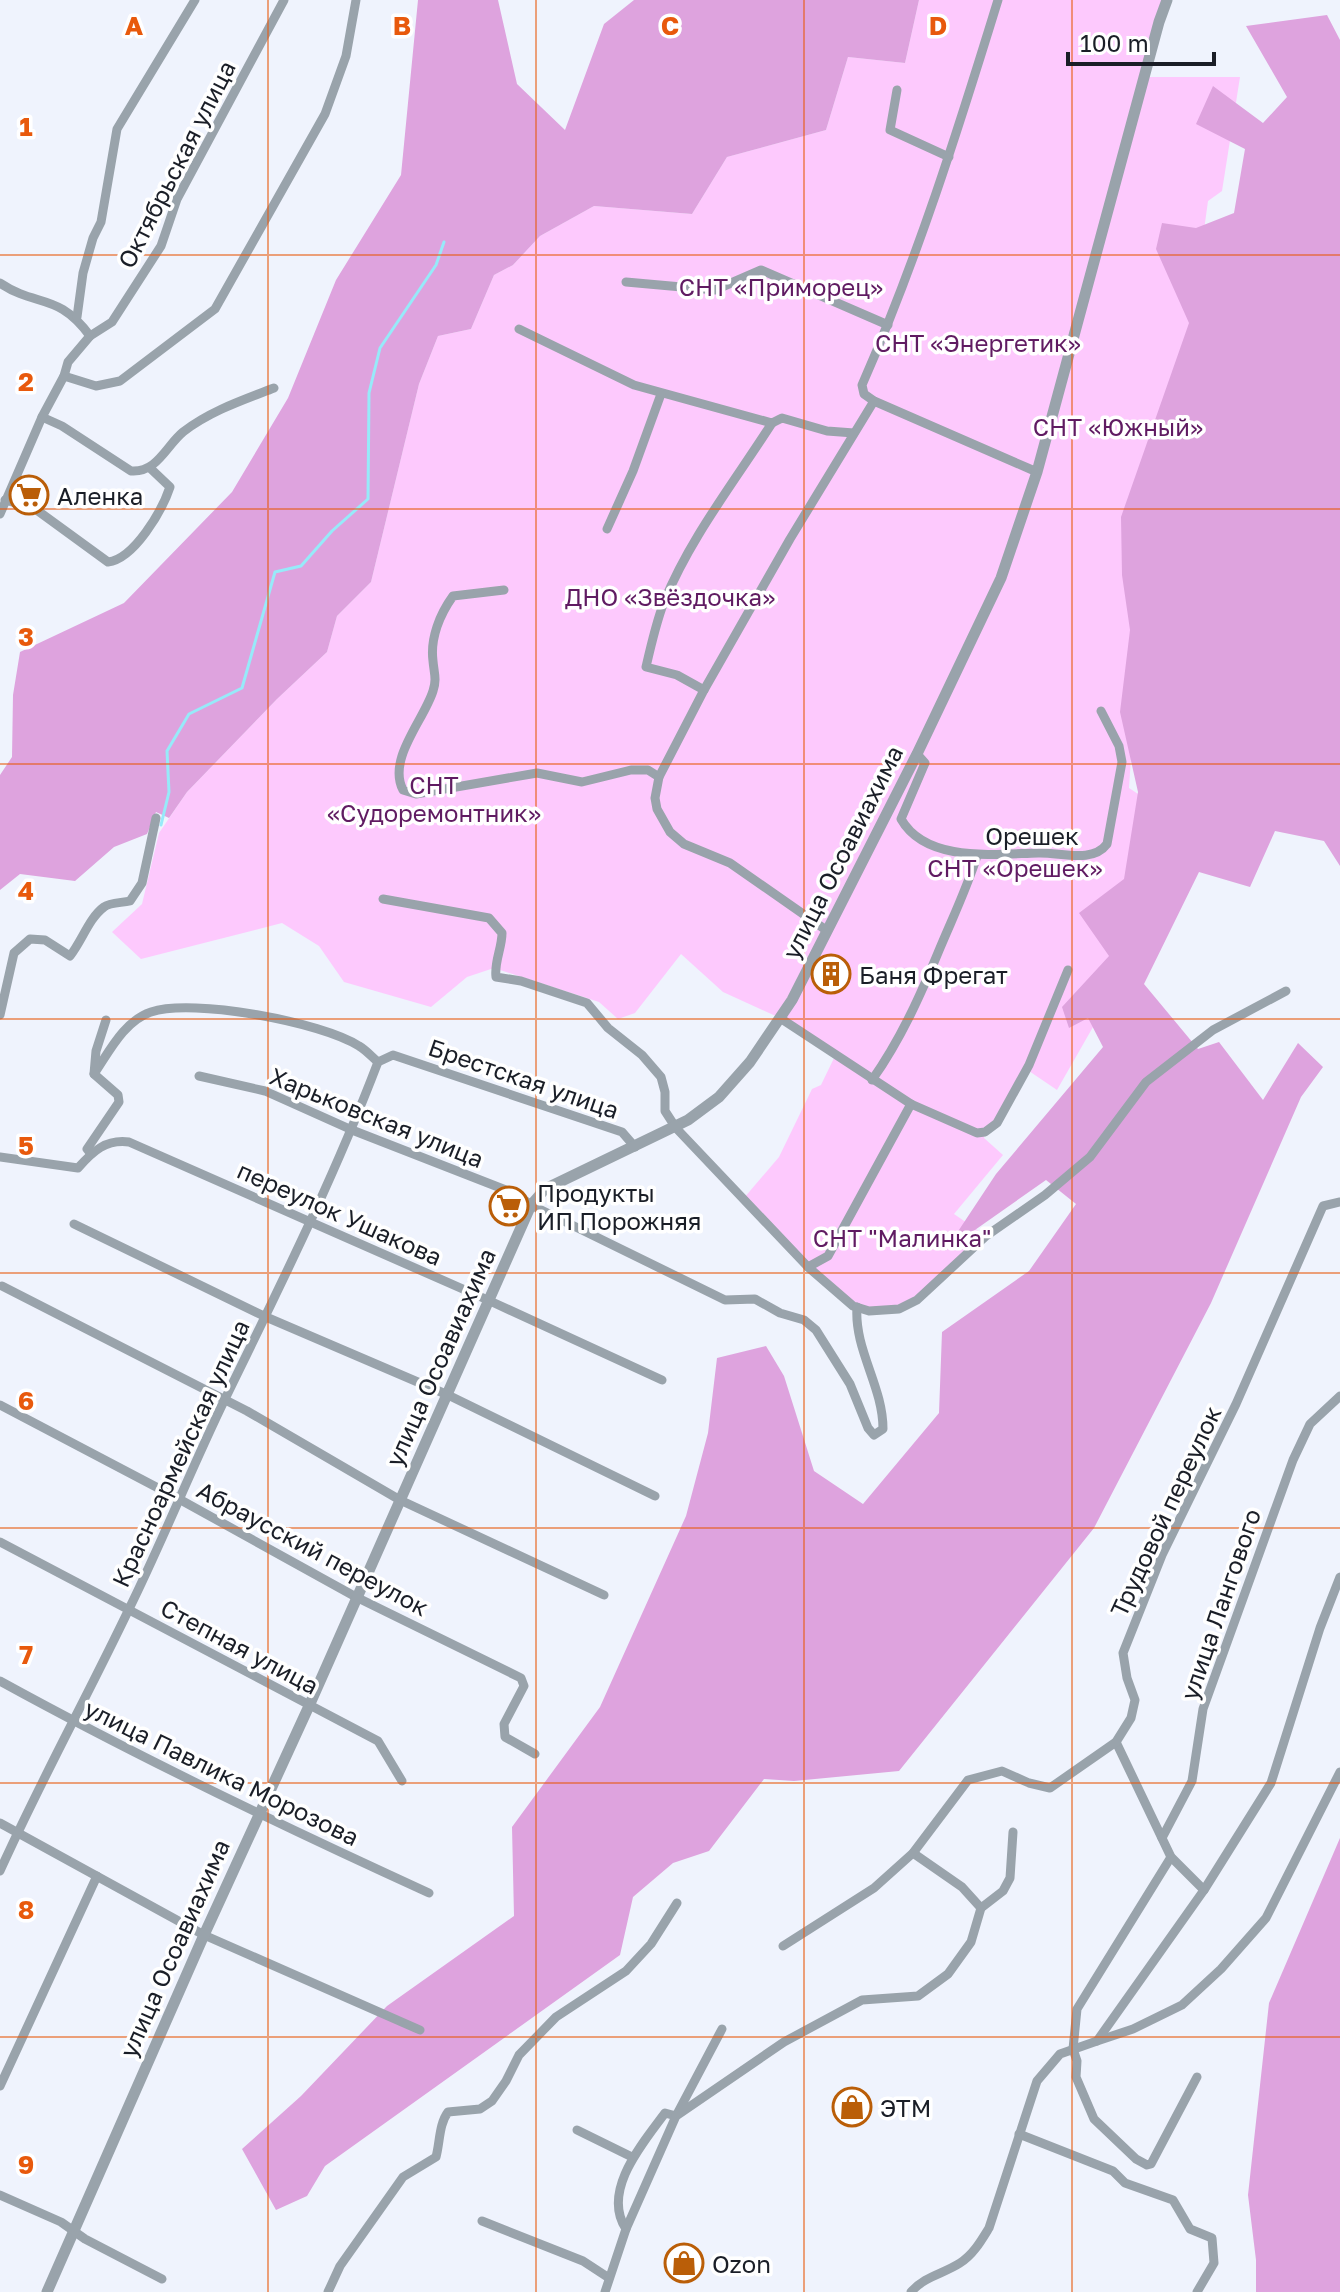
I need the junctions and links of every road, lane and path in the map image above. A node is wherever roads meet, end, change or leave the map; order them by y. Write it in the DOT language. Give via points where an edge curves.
graph roads {
  1 [pos="195,0"];
  2 [pos="284,0"];
  3 [pos="356,0"];
  4 [pos="998,0"];
  5 [pos="1167,0"];
  6 [pos="897,90"];
  7 [pos="949,157"];
  8 [pos="626,282"];
  9 [pos="0,283"];
  10 [pos="77,317"];
  11 [pos="888,325"];
  12 [pos="519,329"];
  13 [pos="90,336"];
  14 [pos="64,376"];
  15 [pos="274,388"];
  16 [pos="661,394"];
  17 [pos="874,401"];
  18 [pos="42,417"];
  19 [pos="772,423"];
  20 [pos="854,433"];
  21 [pos="150,468"];
  22 [pos="1037,472"];
  23 [pos="5,500"];
  24 [pos="0,514"];
  25 [pos="607,529"];
  26 [pos="504,590"];
  27 [pos="704,690"];
  28 [pos="1101,711"];
  29 [pos="917,754"];
  30 [pos="659,777"];
  31 [pos="156,818"];
  32 [pos="977,856"];
  33 [pos="383,899"];
  34 [pos="826,930"];
  35 [pos="1068,970"];
  36 [pos="1286,991"];
  37 [pos="0,1015"];
  38 [pos="780,1018"];
  39 [pos="106,1020"];
  40 [pos="378,1062"];
  41 [pos="94,1074"];
  42 [pos="199,1076"];
  43 [pos="872,1080"];
  44 [pos="911,1104"];
  45 [pos="676,1128"];
  46 [pos="352,1130"];
  47 [pos="635,1147"];
  48 [pos="91,1154"];
  49 [pos="0,1157"];
  50 [pos="1340,1202"];
  51 [pos="531,1205"];
  52 [pos="312,1223"];
  53 [pos="74,1224"];
  54 [pos="808,1267"];
  55 [pos="2,1286"];
  56 [pos="490,1301"];
  57 [pos="857,1307"];
  58 [pos="266,1317"];
  59 [pos="662,1380"];
  60 [pos="448,1395"];
  61 [pos="1340,1396"];
  62 [pos="225,1400"];
  63 [pos="0,1405"];
  64 [pos="655,1496"];
  65 [pos="179,1499"];
  66 [pos="400,1500"];
  67 [pos="0,1542"];
  68 [pos="1340,1577"];
  69 [pos="604,1595"];
  70 [pos="356,1597"];
  71 [pos="129,1610"];
  72 [pos="0,1681"];
  73 [pos="309,1706"];
  74 [pos="72,1721"];
  75 [pos="1116,1742"];
  76 [pos="535,1754"];
  77 [pos="1340,1772"];
  78 [pos="402,1781"];
  79 [pos="258,1815"];
  80 [pos="0,1823"];
  81 [pos="17,1832"];
  82 [pos="1013,1832"];
  83 [pos="1162,1838"];
  84 [pos="913,1853"];
  85 [pos="1171,1857"];
  86 [pos="0,1871"];
  87 [pos="97,1876"];
  88 [pos="1204,1890"];
  89 [pos="429,1893"];
  90 [pos="677,1903"];
  91 [pos="981,1908"];
  92 [pos="204,1935"];
  93 [pos="783,1946"];
  94 [pos="722,2029"];
  95 [pos="420,2030"];
  96 [pos="1097,2041"];
  97 [pos="1073,2049"];
  98 [pos="1197,2077"];
  99 [pos="0,2086"];
  100 [pos="676,2116"];
  101 [pos="577,2130"];
  102 [pos="1019,2134"];
  103 [pos="632,2157"];
  104 [pos="0,2195"];
  105 [pos="482,2221"];
  106 [pos="626,2229"];
  107 [pos="73,2230"];
  108 [pos="609,2278"];
  109 [pos="162,2279"];
  110 [pos="47,2292"];
  111 [pos="328,2292"];
  112 [pos="605,2292"];
  113 [pos="911,2292"];
  114 [pos="1197,2292"];
  1 -- 10 [label="street" via="117,129"];
  2 -- 13 [label="street, Октябрьская улица" via="177,199 161,246 112,322"];
  3 -- 14 [label="street" via="346,56 325,114 215,309 120,381 96,386"];
  4 -- 7 [label="street"];
  5 -- 22 [label="street, улица Осоавиахима"];
  6 -- 7 [label="street" via="890,130"];
  7 -- 11 [label="street"];
  8 -- 11 [label="street" via="715,290 761,270"];
  9 -- 10 [label="street"];
  10 -- 13 [label="street"];
  11 -- 17 [label="street" via="862,385"];
  12 -- 16 [label="street"];
  13 -- 14 [label="street, Октябрьская улица" via="68,362"];
  14 -- 18 [label="street, Октябрьская улица"];
  15 -- 21 [label="street" via="183,432"];
  16 -- 19 [label="street"];
  16 -- 25 [label="street"];
  17 -- 20 [label="street"];
  17 -- 22 [label="street"];
  18 -- 21 [label="street" via="131,471"];
  18 -- 23 [label="street, Октябрьская улица"];
  19 -- 20 [label="street" via="782,418"];
  19 -- 27 [label="street" via="679,571 664,602 646,667"];
  20 -- 27 [label="street"];
  21 -- 23 [label="street" via="170,487 164,504 130,552 115,561 108,562 34,508"];
  22 -- 29 [label="street, улица Осоавиахима" via="1001,578"];
  23 -- 24 [label="street, Октябрьская улица"];
  26 -- 30 [label="street" via="453,596 441,612 433,643 436,679 403,756 398,780 403,790 416,794 537,773 582,782 631,770 648,770"];
  27 -- 30 [label="street"];
  28 -- 32 [label="street, Орешек" via="1122,762 1102,851"];
  29 -- 32 [label="street, Орешек" via="925,763 901,819 908,830 938,846"];
  29 -- 34 [label="street, улица Осоавиахима"];
  30 -- 34 [label="street" via="657,809 670,832 684,844 730,863"];
  31 -- 37 [label="street" via="142,883 130,901 106,905 70,956 45,940 30,939 14,953"];
  32 -- 43 [label="street" via="929,981"];
  33 -- 45 [label="street" via="489,918 502,933 496,977 587,1003 661,1077 665,1111"];
  34 -- 38 [label="street, улица Осоавиахима"];
  35 -- 44 [label="street" via="1029,1065 997,1123 977,1133"];
  36 -- 57 [label="street" via="1213,1030 1146,1082 1090,1157 986,1236 917,1300 899,1309"];
  38 -- 43 [label="street"];
  38 -- 45 [label="street, улица Осоавиахима" via="719,1097"];
  39 -- 41 [label="street"];
  40 -- 41 [label="street" via="358,1045 269,1016 172,1009 151,1012 130,1024"];
  40 -- 46 [label="street, Красноармейская улица"];
  40 -- 47 [label="street, Брестская улица" via="393,1055 622,1132"];
  41 -- 48 [label="street" via="119,1102 87,1149"];
  42 -- 46 [label="street, Харьковская улица" via="265,1091"];
  43 -- 44 [label="street"];
  44 -- 54 [label="street" via="828,1256"];
  45 -- 47 [label="street, улица Осоавиахима"];
  45 -- 54 [label="street"];
  46 -- 51 [label="street, Харьковская улица" via="516,1194"];
  46 -- 52 [label="street, Красноармейская улица"];
  47 -- 51 [label="street, улица Осоавиахима" via="545,1189"];
  48 -- 49 [label="street, переулок Ушакова" via="78,1168"];
  48 -- 52 [label="street, переулок Ушакова" via="114,1140 129,1142"];
  50 -- 75 [label="street, Трудовой переулок" via="1323,1206 1162,1555 1123,1653 1135,1700"];
  51 -- 56 [label="street, улица Осоавиахима"];
  51 -- 57 [label="street, Харьковская улица" via="725,1300 755,1299 804,1320 850,1384 874,1435 883,1429 883,1414 861,1350"];
  52 -- 56 [label="street, переулок Ушакова"];
  52 -- 58 [label="street, Красноармейская улица"];
  53 -- 58 [label="street"];
  54 -- 57 [label="street"];
  55 -- 62 [label="street"];
  56 -- 59 [label="street, переулок Ушакова"];
  56 -- 60 [label="street, улица Осоавиахима"];
  58 -- 60 [label="street"];
  58 -- 62 [label="street, Красноармейская улица"];
  60 -- 64 [label="street"];
  60 -- 66 [label="street, улица Осоавиахима"];
  61 -- 83 [label="street, улица Лангового" via="1310,1424 1293,1460 1203,1709 1192,1781"];
  62 -- 65 [label="street, Красноармейская улица"];
  62 -- 66 [label="street"];
  63 -- 65 [label="street, Абраусский переулок"];
  65 -- 70 [label="street, Абраусский переулок"];
  65 -- 71 [label="street, Красноармейская улица"];
  66 -- 69 [label="street"];
  66 -- 70 [label="street, улица Осоавиахима"];
  67 -- 71 [label="street, Степная улица"];
  68 -- 88 [label="street" via="1271,1783"];
  70 -- 73 [label="street, улица Осоавиахима"];
  70 -- 76 [label="street, Абраусский переулок" via="521,1678 524,1686 504,1724 505,1737"];
  71 -- 73 [label="street, Степная улица"];
  71 -- 74 [label="street, Красноармейская улица"];
  72 -- 74 [label="street, улица Павлика Морозова"];
  73 -- 78 [label="street, Степная улица" via="378,1741"];
  73 -- 79 [label="street, улица Осоавиахима"];
  74 -- 79 [label="street, улица Павлика Морозова"];
  74 -- 81 [label="street, Красноармейская улица"];
  75 -- 83 [label="street"];
  75 -- 84 [label="street, Трудовой переулок" via="1050,1788 1002,1771 968,1780"];
  77 -- 96 [label="street" via="1266,1918 1221,1969 1182,2005"];
  79 -- 89 [label="street, улица Павлика Морозова"];
  79 -- 92 [label="street, улица Осоавиахима"];
  80 -- 81 [label="street"];
  81 -- 86 [label="street, Красноармейская улица"];
  81 -- 87 [label="street"];
  82 -- 91 [label="street" via="1010,1878 1003,1891"];
  83 -- 85 [label="street"];
  84 -- 91 [label="street" via="962,1887"];
  84 -- 93 [label="street" via="874,1888"];
  85 -- 88 [label="street"];
  85 -- 97 [label="street" via="1077,2009"];
  87 -- 92 [label="street"];
  87 -- 99 [label="street"];
  88 -- 96 [label="street"];
  90 -- 111 [label="street" via="626,1971 556,2017 519,2055 492,2101 480,2109 448,2112 441,2121 436,2157 403,2177 340,2266"];
  91 -- 100 [label="street" via="971,1942 948,1974 918,1996 862,2000 784,2042"];
  92 -- 95 [label="street"];
  92 -- 107 [label="street, улица Осоавиахима"];
  94 -- 100 [label="street"];
  96 -- 97 [label="street"];
  97 -- 98 [label="street" via="1076,2077 1094,2119 1147,2165"];
  97 -- 102 [label="street" via="1060,2054 1037,2081"];
  100 -- 103 [label="street" via="665,2113"];
  100 -- 106 [label="street"];
  101 -- 103 [label="street"];
  102 -- 113 [label="street" via="979,2245 962,2262 920,2282"];
  102 -- 114 [label="street" via="1173,2200 1190,2229 1212,2238 1214,2263"];
  103 -- 106 [label="street" via="616,2202"];
  104 -- 107 [label="street"];
  105 -- 108 [label="street" via="583,2261"];
  106 -- 108 [label="street"];
  107 -- 109 [label="street"];
  107 -- 110 [label="street, улица Осоавиахима"];
  108 -- 112 [label="street"];
}
